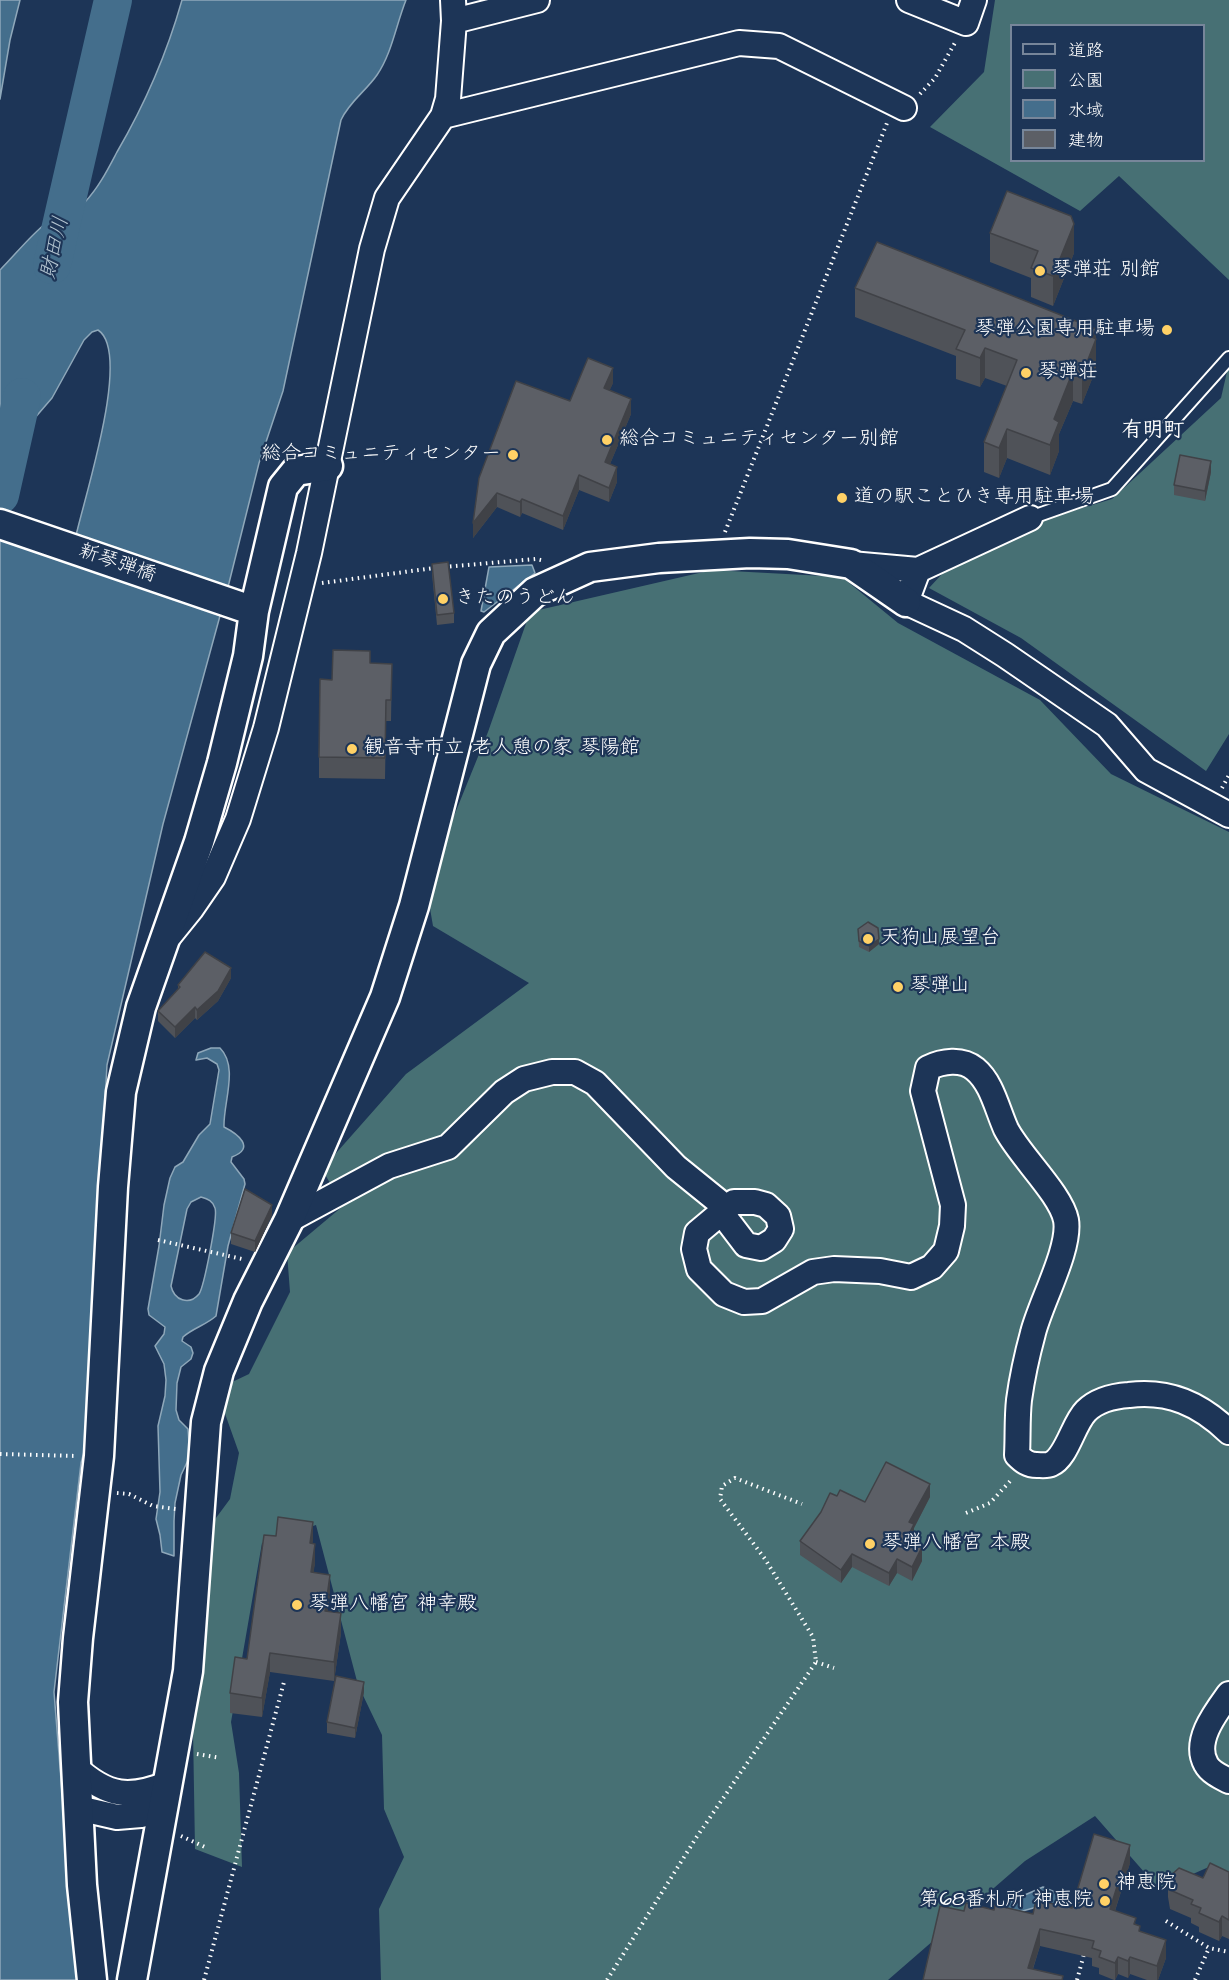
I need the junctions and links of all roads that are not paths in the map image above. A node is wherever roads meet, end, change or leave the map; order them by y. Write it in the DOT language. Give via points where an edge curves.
graph roads {
  1 [pos="537,0"];
  2 [pos="909,0"];
  3 [pos="974,0"];
  4 [pos="454,11"];
  5 [pos="904,108"];
  6 [pos="443,116"];
  7 [pos="1229,358"];
  8 [pos="328,466"];
  9 [pos="1030,518"];
  10 [pos="0,524"];
  11 [pos="852,564"];
  12 [pos="918,570"];
  13 [pos="906,602"];
  14 [pos="244,607"];
  15 [pos="1229,815"];
  16 [pos="161,946"];
  17 [pos="718,1201"];
  18 [pos="289,1220"];
  19 [pos="730,1224"];
  20 [pos="1229,1432"];
  21 [pos="1229,1694"];
  22 [pos="76,1768"];
  23 [pos="1229,1781"];
  24 [pos="167,1797"];
  25 [pos="78,1808"];
  26 [pos="92,1980"];
  27 [pos="132,1980"];
  1 -- 4 [label="street"];
  2 -- 3 [label="street" via="966,23"];
  4 -- 6 [label="street" via="448,99"];
  5 -- 6 [label="street" via="779,46 739,43"];
  6 -- 8 [label="street" via="387,198 372,249"];
  7 -- 9 [label="lane" via="1112,489"];
  8 -- 14 [label="street" via="296,471 283,487"];
  8 -- 16 [label="street" via="266,728 238,819 213,877"];
  9 -- 12 [label="street"];
  10 -- 14 [label="street, 新琴弾橋"];
  11 -- 12 [label="street"];
  11 -- 13 [label="street"];
  11 -- 18 [label="street" via="788,554 750,553 590,567 535,592 490,633 476,664 414,906 385,997"];
  12 -- 13 [label="street"];
  13 -- 15 [label="street" via="964,629 1005,655 1107,725 1146,770"];
  14 -- 16 [label="street" via="248,656 222,763 199,842"];
  16 -- 22 [label="street" via="141,1007 121,1092 95,1491 73,1702"];
  17 -- 18 [label="street" via="676,1167 595,1083 575,1072 552,1072 524,1080 504,1092 448,1147 389,1166"];
  18 -- 24 [label="street" via="248,1301 219,1371 206,1422 188,1671"];
  19 -- 20 [label="street" via="746,1245 761,1248 774,1240 781,1229 778,1216 766,1205 734,1202 697,1233 694,1249 699,1269 724,1294 744,1302 762,1301 813,1272 880,1271 911,1277 932,1267 946,1251 953,1205 923,1091 928,1068 938,1063 963,1062 985,1078 1014,1142 1066,1220 1059,1260 1033,1332 1019,1401 1017,1455 1023,1462 1049,1465 1087,1410 1115,1396 1157,1394 1182,1399 1216,1419"];
  21 -- 23 [label="street" via="1204,1735 1202,1754 1206,1766"];
  22 -- 24 [label="street" via="111,1792 150,1791"];
  22 -- 25 [label="street"];
  24 -- 25 [label="street" via="141,1815 117,1817"];
  24 -- 27 [label="street"];
  25 -- 26 [label="street"];
}
